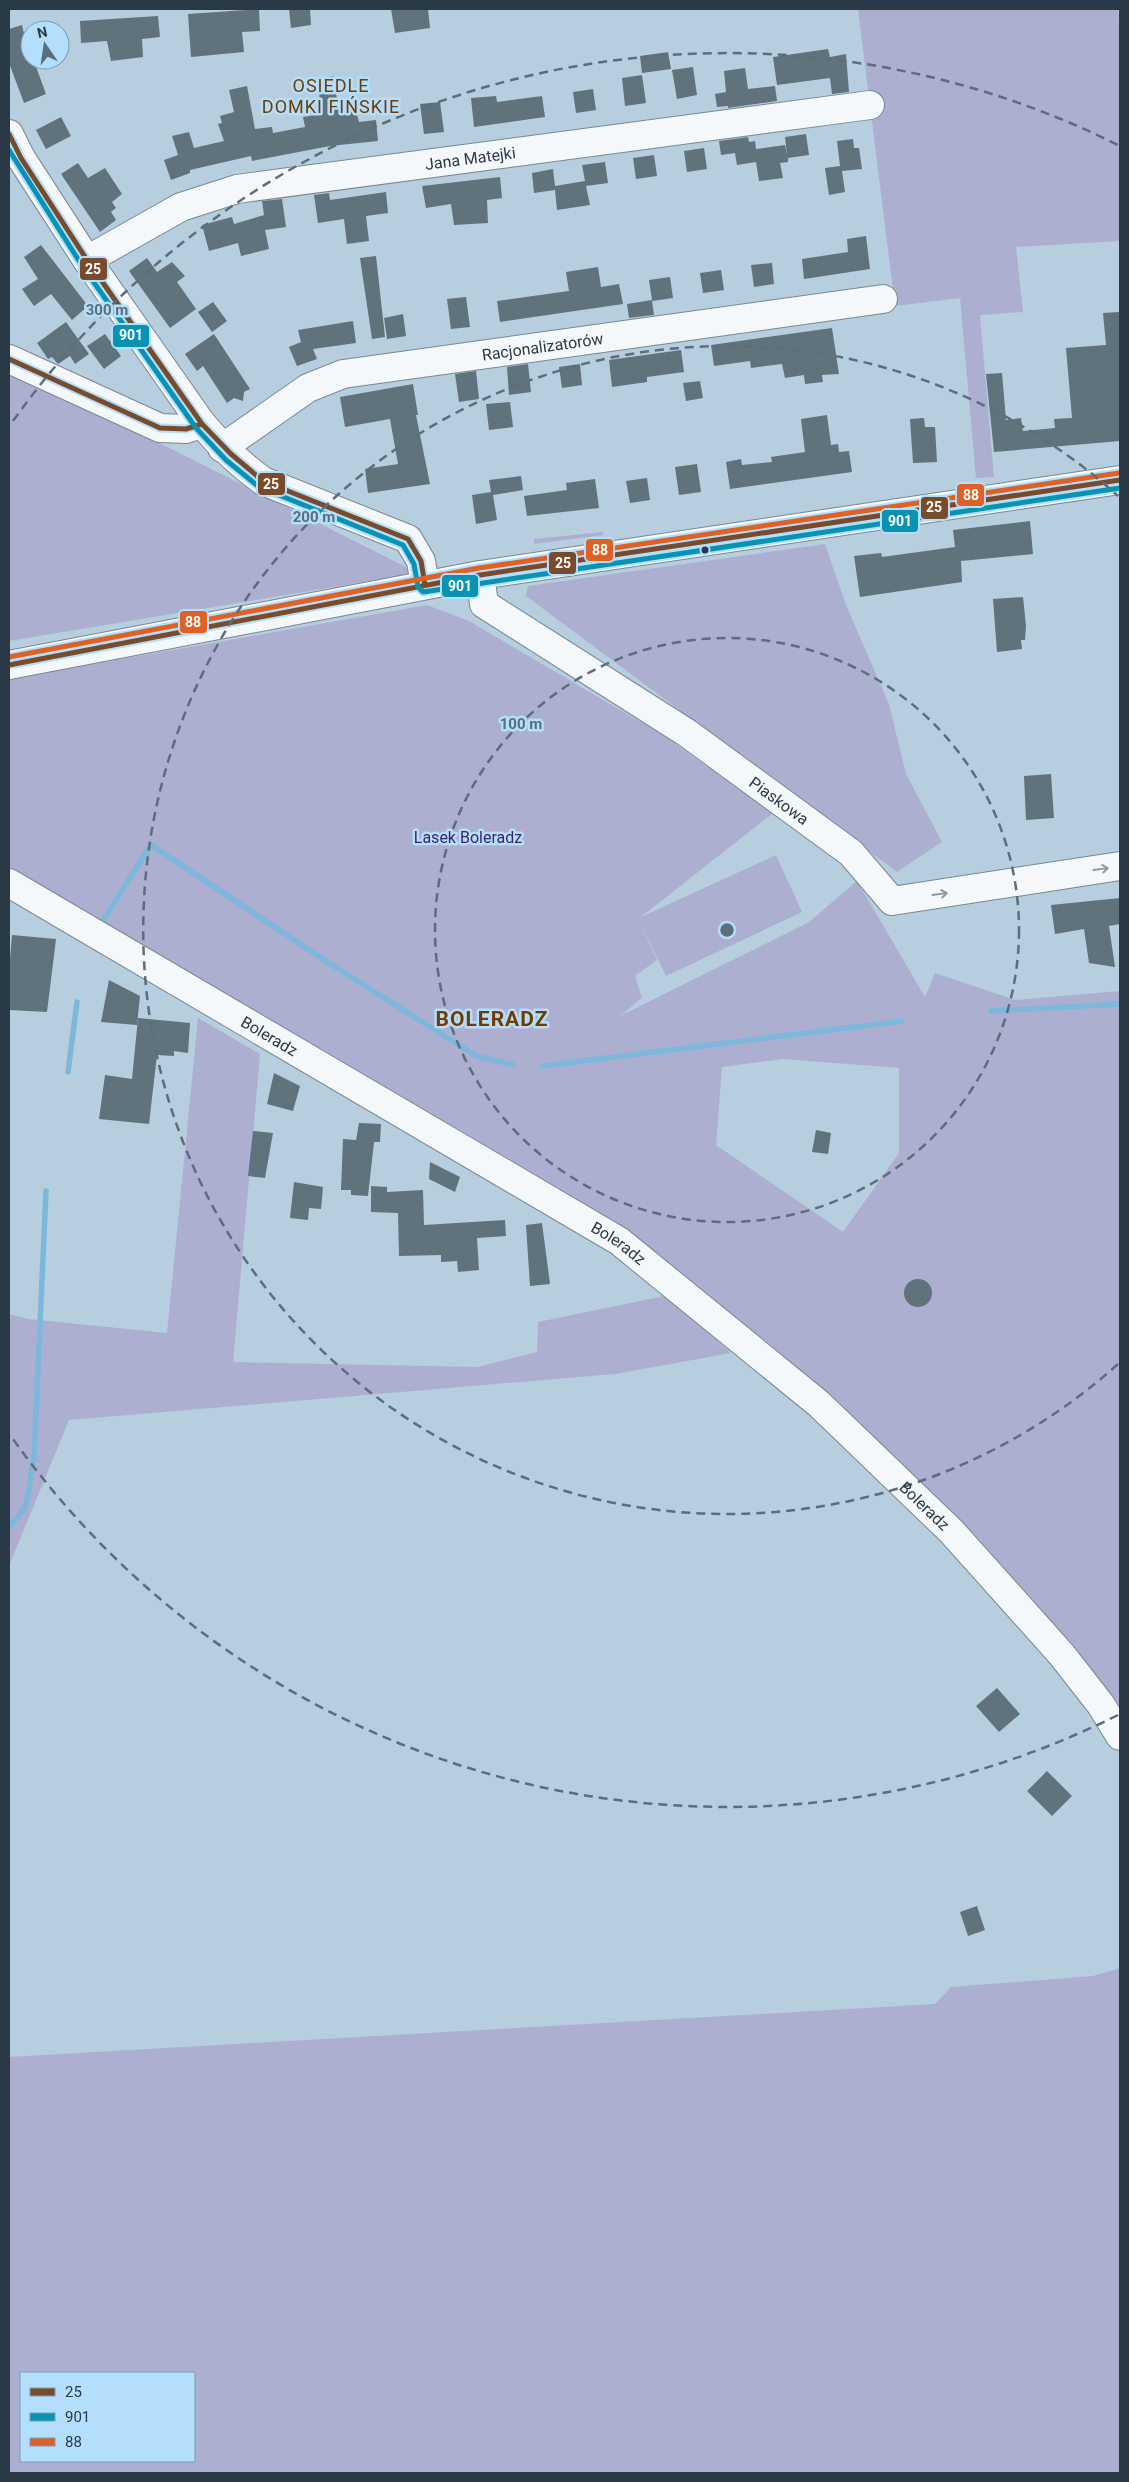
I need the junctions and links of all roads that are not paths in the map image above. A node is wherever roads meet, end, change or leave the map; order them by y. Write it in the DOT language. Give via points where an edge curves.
graph roads {
  1 [pos="870,105"];
  2 [pos="9,134"];
  3 [pos="87,260"];
  4 [pos="883,299"];
  5 [pos="9,359"];
  6 [pos="202,424"];
  7 [pos="222,448"];
  8 [pos="1120,480"];
  9 [pos="480,575"];
  10 [pos="424,585"];
  11 [pos="9,664"];
  12 [pos="1120,866"];
  13 [pos="9,883"];
  14 [pos="1120,1736"];
  1 -- 3 [label="street, Jana Matejki" via="237,189 181,207"];
  2 -- 3 [label="street"];
  3 -- 6 [label="street"];
  4 -- 7 [label="street, Racjonalizatorów" via="343,374 308,388"];
  5 -- 6 [label="street" via="160,428 186,429"];
  6 -- 7 [label="street"];
  7 -- 10 [label="street" via="264,481 408,539 421,561"];
  8 -- 9 [label="street"];
  9 -- 10 [label="street"];
  9 -- 12 [label="street, Piaskowa, one-way" via="484,604 687,733 851,853 892,901"];
  10 -- 11 [label="street"];
  13 -- 14 [label="street, Boleradz" via="619,1241 819,1404 952,1531 1062,1655 1101,1705"];
}
